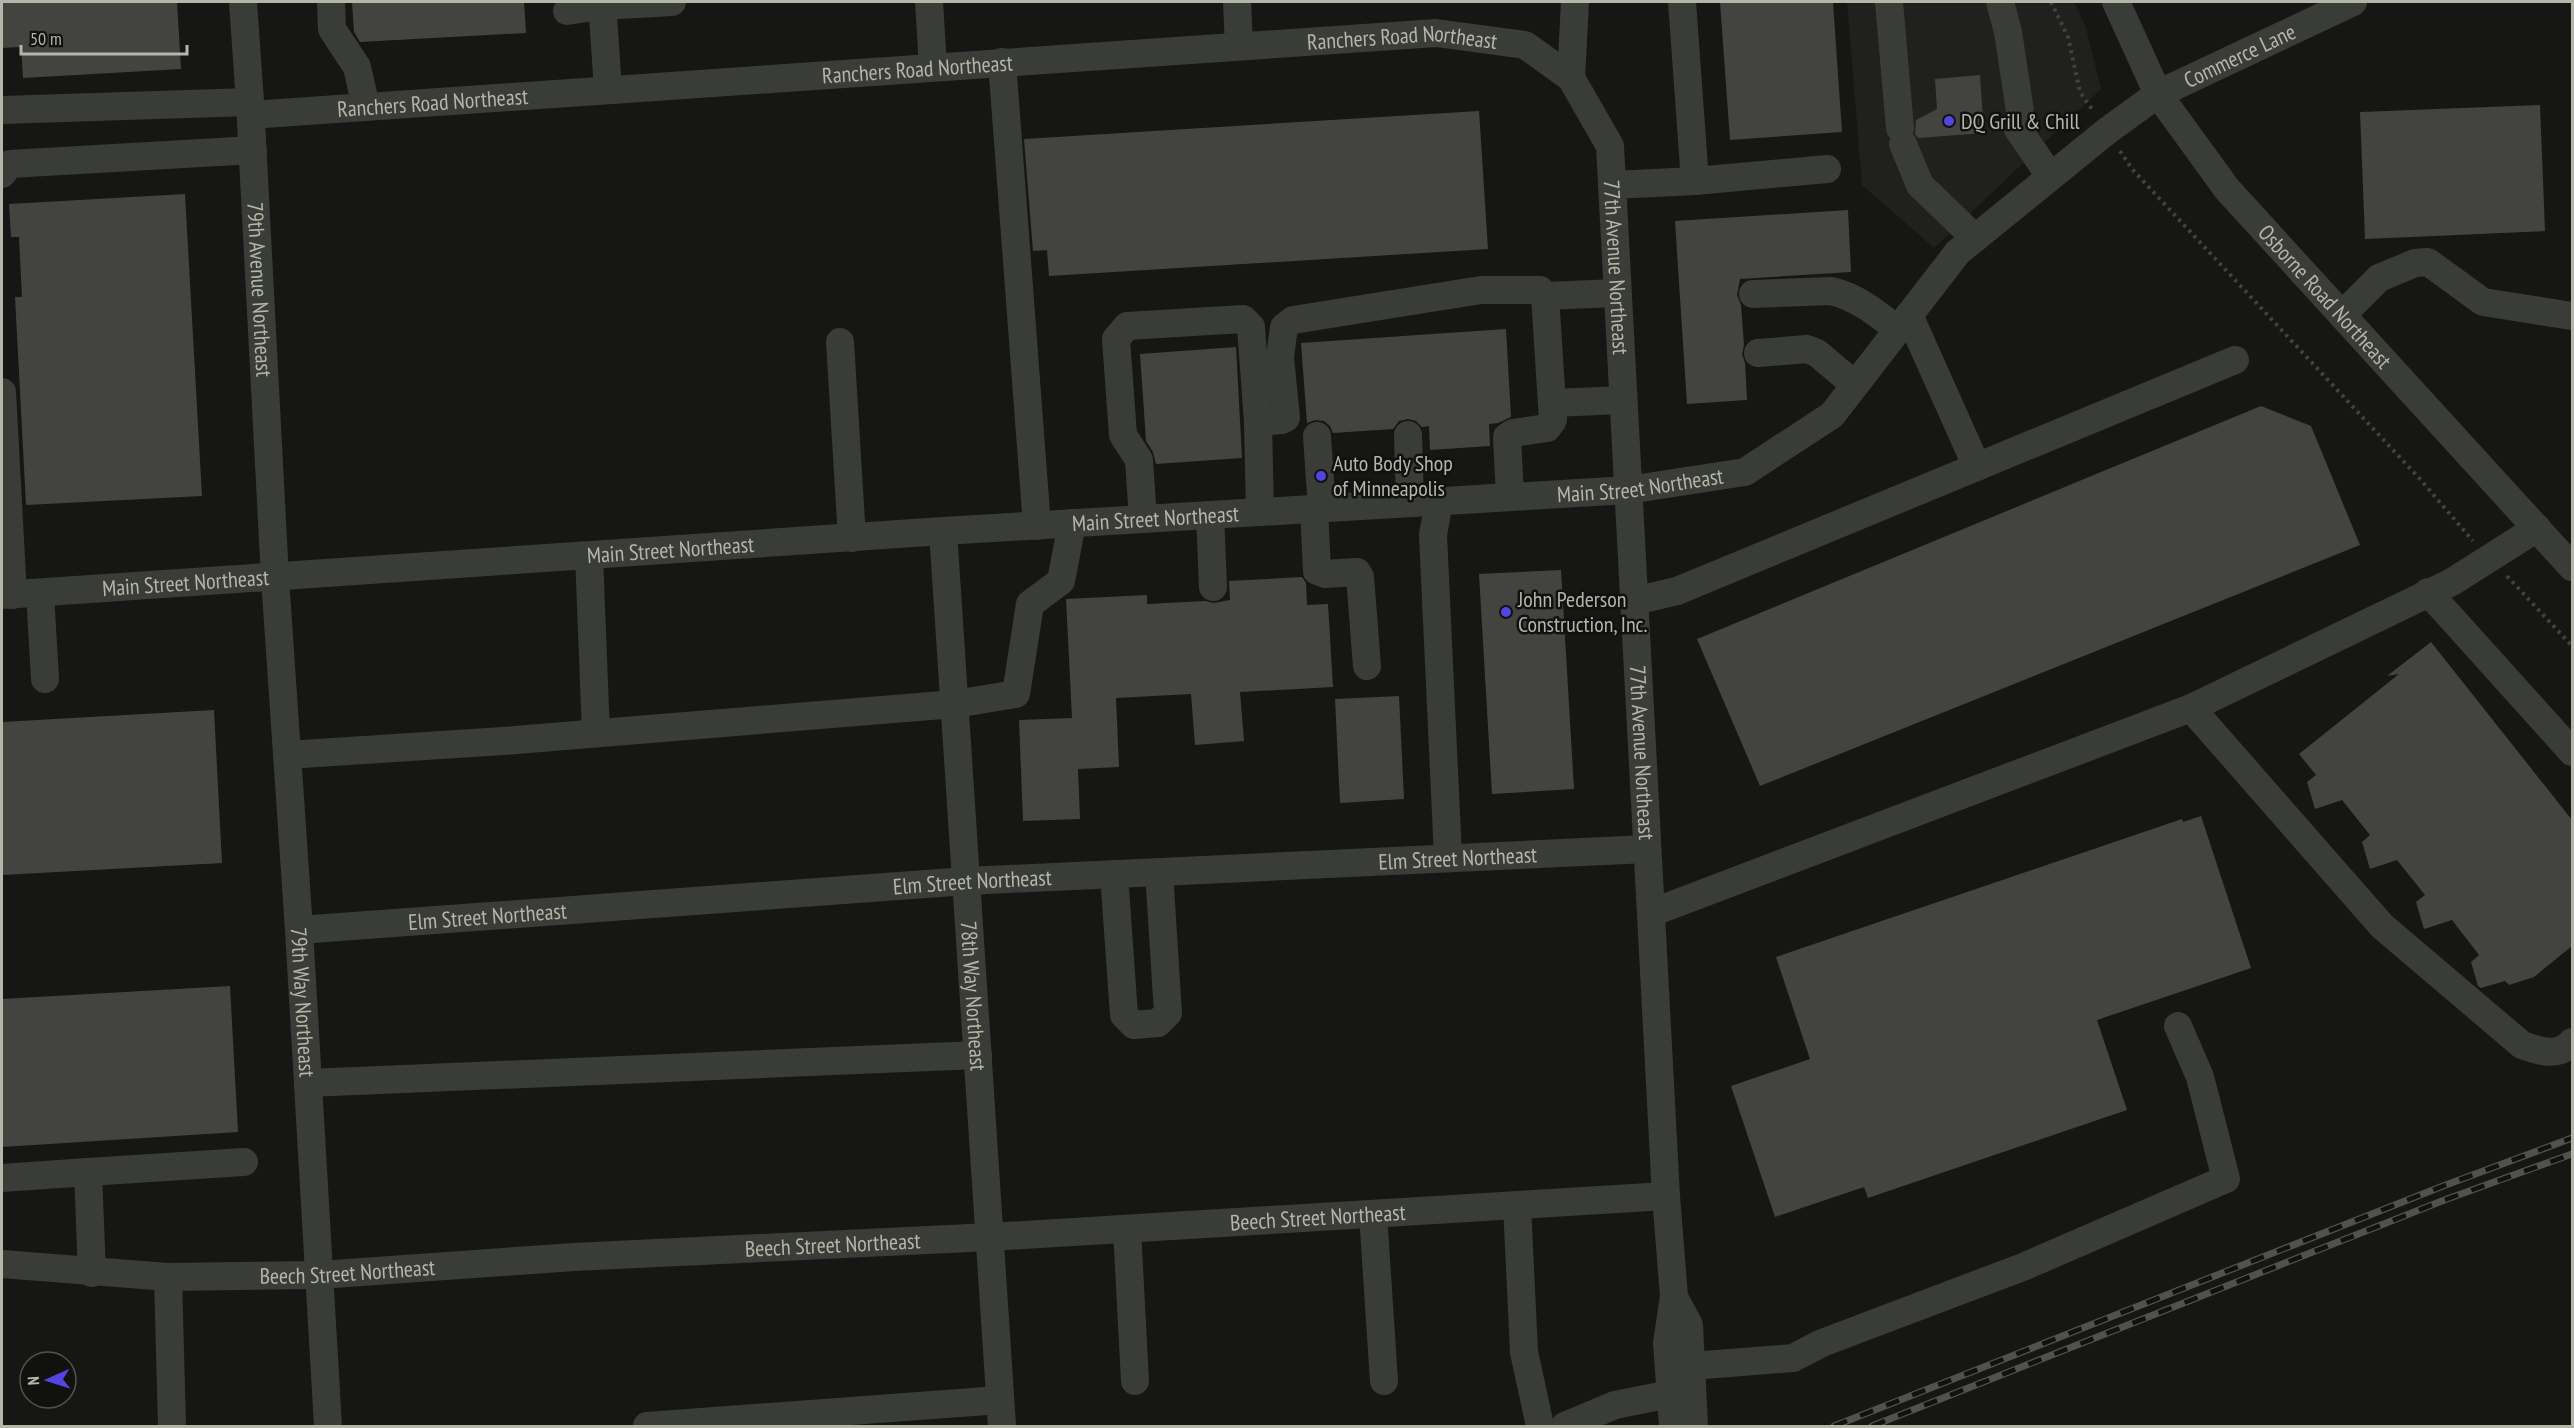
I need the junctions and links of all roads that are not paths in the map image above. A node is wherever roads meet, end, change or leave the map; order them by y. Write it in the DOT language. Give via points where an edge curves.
graph roads {
  1 [pos="243,2"];
  2 [pos="331,2"];
  3 [pos="672,2"];
  4 [pos="929,2"];
  5 [pos="1237,2"];
  6 [pos="1597,2"];
  7 [pos="1682,2"];
  8 [pos="1889,2"];
  9 [pos="2000,2"];
  10 [pos="2116,2"];
  11 [pos="2353,2"];
  12 [pos="602,4"];
  13 [pos="567,11"];
  14 [pos="1574,12"];
  15 [pos="1239,46"];
  16 [pos="1002,62"];
  17 [pos="933,67"];
  18 [pos="1570,78"];
  19 [pos="608,89"];
  20 [pos="2158,94"];
  21 [pos="366,107"];
  22 [pos="251,108"];
  23 [pos="2,110"];
  24 [pos="253,150"];
  25 [pos="1827,169"];
  26 [pos="2,174"];
  27 [pos="2050,176"];
  28 [pos="1695,181"];
  29 [pos="1612,185"];
  30 [pos="1975,238"];
  31 [pos="1617,293"];
  32 [pos="1753,294"];
  33 [pos="1545,296"];
  34 [pos="2342,315"];
  35 [pos="2572,316"];
  36 [pos="1904,323"];
  37 [pos="840,342"];
  38 [pos="1758,353"];
  39 [pos="2235,360"];
  40 [pos="1855,385"];
  41 [pos="2,392"];
  42 [pos="1623,400"];
  43 [pos="1552,403"];
  44 [pos="1258,422"];
  45 [pos="1408,435"];
  46 [pos="1317,436"];
  47 [pos="1977,467"];
  48 [pos="1628,490"];
  49 [pos="1510,496"];
  50 [pos="1439,501"];
  51 [pos="1410,503"];
  52 [pos="1318,509"];
  53 [pos="1260,512"];
  54 [pos="1210,515"];
  55 [pos="1143,519"];
  56 [pos="1072,524"];
  57 [pos="1036,526"];
  58 [pos="2537,528"];
  59 [pos="943,531"];
  60 [pos="852,538"];
  61 [pos="589,556"];
  62 [pos="2572,565"];
  63 [pos="275,578"];
  64 [pos="1213,587"];
  65 [pos="2428,592"];
  66 [pos="18,594"];
  67 [pos="1634,601"];
  68 [pos="1367,666"];
  69 [pos="45,679"];
  70 [pos="955,704"];
  71 [pos="2191,708"];
  72 [pos="596,733"];
  73 [pos="2572,752"];
  74 [pos="287,754"];
  75 [pos="1647,849"];
  76 [pos="1448,857"];
  77 [pos="1159,872"];
  78 [pos="1114,874"];
  79 [pos="967,881"];
  80 [pos="1650,913"];
  81 [pos="299,930"];
  82 [pos="2178,1026"];
  83 [pos="2572,1042"];
  84 [pos="978,1056"];
  85 [pos="308,1083"];
  86 [pos="244,1162"];
  87 [pos="88,1173"];
  88 [pos="2,1178"];
  89 [pos="1666,1196"];
  90 [pos="1517,1205"];
  91 [pos="1373,1214"];
  92 [pos="1127,1229"];
  93 [pos="990,1238"];
  94 [pos="2,1264"];
  95 [pos="92,1273"];
  96 [pos="319,1275"];
  97 [pos="168,1277"];
  98 [pos="1674,1296"];
  99 [pos="1691,1366"];
  100 [pos="1135,1381"];
  101 [pos="1384,1381"];
  102 [pos="1670,1394"];
  103 [pos="1001,1413"];
  104 [pos="172,1426"];
  105 [pos="328,1426"];
  106 [pos="647,1426"];
  107 [pos="1540,1426"];
  108 [pos="1565,1426"];
  109 [pos="1672,1426"];
  110 [pos="1694,1426"];
  1 -- 22 [label="street, 79th Avenue Northeast"];
  2 -- 21 [label="street" via="332,29 357,67"];
  3 -- 12 [label="street"];
  4 -- 17 [label="street"];
  5 -- 15 [label="street"];
  6 -- 14 [label="street"];
  7 -- 28 [label="street"];
  8 -- 30 [label="street" via="1902,136 1920,185"];
  9 -- 27 [label="street" via="2020,111 2018,129"];
  10 -- 20 [label="street, Osborne Road Northeast"];
  11 -- 20 [label="street, Commerce Lane"];
  12 -- 13 [label="street"];
  12 -- 19 [label="street"];
  14 -- 18 [label="street"];
  15 -- 16 [label="street, Ranchers Road Northeast"];
  15 -- 18 [label="street, Ranchers Road Northeast" via="1436,33 1525,45"];
  16 -- 17 [label="street, Ranchers Road Northeast"];
  16 -- 57 [label="street"];
  17 -- 19 [label="street, Ranchers Road Northeast"];
  18 -- 29 [label="street, 77th Avenue Northeast" via="1610,146"];
  19 -- 21 [label="street, Ranchers Road Northeast"];
  20 -- 27 [label="street, Main Street Northeast"];
  20 -- 34 [label="street, Osborne Road Northeast" via="2227,189"];
  21 -- 22 [label="street, Ranchers Road Northeast"];
  22 -- 23 [label="street, Ranchers Road Northeast"];
  22 -- 24 [label="street, 79th Avenue Northeast"];
  24 -- 26 [label="street" via="10,165"];
  24 -- 63 [label="street, 79th Avenue Northeast"];
  25 -- 28 [label="street"];
  27 -- 30 [label="street, Main Street Northeast"];
  28 -- 29 [label="street"];
  29 -- 31 [label="street, 77th Avenue Northeast"];
  30 -- 36 [label="street, Main Street Northeast" via="1958,252"];
  31 -- 33 [label="street"];
  31 -- 42 [label="street, 77th Avenue Northeast"];
  32 -- 36 [label="street" via="1842,293"];
  33 -- 43 [label="street"];
  33 -- 44 [label="street" via="1540,290 1481,290 1293,320 1284,327 1280,357 1286,418"];
  34 -- 35 [label="street" via="2379,278 2415,263 2428,262 2483,302"];
  34 -- 58 [label="street, Osborne Road Northeast"];
  36 -- 40 [label="street, Main Street Northeast"];
  36 -- 47 [label="street"];
  37 -- 60 [label="street"];
  38 -- 40 [label="street" via="1807,349"];
  39 -- 47 [label="street"];
  40 -- 48 [label="street, Main Street Northeast" via="1832,415 1745,472"];
  41 -- 66 [label="street"];
  42 -- 43 [label="street"];
  42 -- 48 [label="street, 77th Avenue Northeast"];
  43 -- 49 [label="street" via="1553,420 1547,428 1507,437"];
  44 -- 53 [label="street"];
  44 -- 55 [label="street" via="1251,327 1243,319 1127,326 1116,339 1123,424 1124,435 1139,460"];
  45 -- 51 [label="street"];
  46 -- 52 [label="street"];
  47 -- 67 [label="street" via="1677,591"];
  48 -- 49 [label="street, Main Street Northeast"];
  48 -- 67 [label="street, 77th Avenue Northeast"];
  49 -- 50 [label="street, Main Street Northeast"];
  50 -- 51 [label="street, Main Street Northeast"];
  50 -- 76 [label="street" via="1433,535"];
  51 -- 52 [label="street, Main Street Northeast"];
  52 -- 53 [label="street, Main Street Northeast"];
  52 -- 68 [label="street" via="1317,571 1357,572 1360,577"];
  53 -- 54 [label="street, Main Street Northeast"];
  54 -- 55 [label="street, Main Street Northeast"];
  54 -- 64 [label="street"];
  55 -- 56 [label="street, Main Street Northeast"];
  56 -- 57 [label="street, Main Street Northeast"];
  56 -- 70 [label="street" via="1060,581 1030,604 1016,694"];
  57 -- 59 [label="street, Main Street Northeast"];
  58 -- 62 [label="street, Osborne Road Northeast"];
  58 -- 65 [label="street" via="2452,582"];
  59 -- 60 [label="street, Main Street Northeast"];
  59 -- 70 [label="street, 78th Way Northeast"];
  60 -- 61 [label="street, Main Street Northeast"];
  61 -- 63 [label="street, Main Street Northeast"];
  61 -- 72 [label="street"];
  63 -- 66 [label="street, Main Street Northeast"];
  63 -- 74 [label="street, 79th Way Northeast"];
  65 -- 71 [label="street"];
  65 -- 73 [label="street"];
  66 -- 69 [label="street"];
  67 -- 75 [label="street, 77th Avenue Northeast"];
  70 -- 72 [label="street"];
  70 -- 79 [label="street, 78th Way Northeast"];
  71 -- 80 [label="street"];
  71 -- 83 [label="street" via="2382,926 2522,1045 2547,1054"];
  72 -- 74 [label="street"];
  74 -- 81 [label="street, 79th Way Northeast"];
  75 -- 76 [label="street, Elm Street Northeast"];
  75 -- 80 [label="street, 77th Avenue Northeast"];
  76 -- 77 [label="street, Elm Street Northeast"];
  77 -- 78 [label="street, Elm Street Northeast"];
  77 -- 78 [label="street" via="1168,1012 1158,1023 1134,1024 1124,1015"];
  78 -- 79 [label="street, Elm Street Northeast"];
  79 -- 81 [label="street, Elm Street Northeast"];
  79 -- 84 [label="street, 78th Way Northeast"];
  80 -- 89 [label="street, 77th Avenue Northeast"];
  81 -- 85 [label="street, 79th Way Northeast"];
  82 -- 99 [label="street" via="2200,1077 2226,1179 2023,1267 1793,1358"];
  84 -- 85 [label="street"];
  84 -- 93 [label="street, 78th Way Northeast"];
  85 -- 96 [label="street, 79th Way Northeast"];
  86 -- 87 [label="street"];
  87 -- 88 [label="street"];
  87 -- 95 [label="street"];
  89 -- 90 [label="street, Beech Street Northeast"];
  89 -- 98 [label="street, 77th Avenue Northeast"];
  90 -- 91 [label="street, Beech Street Northeast"];
  90 -- 107 [label="street" via="1524,1352"];
  91 -- 92 [label="street, Beech Street Northeast"];
  91 -- 101 [label="street"];
  92 -- 93 [label="street, Beech Street Northeast"];
  92 -- 100 [label="street"];
  93 -- 96 [label="street, Beech Street Northeast" via="574,1257"];
  93 -- 103 [label="street, 78th Way Northeast"];
  94 -- 95 [label="street, Beech Street Northeast"];
  95 -- 97 [label="street, Beech Street Northeast"];
  96 -- 97 [label="street, Beech Street Northeast"];
  96 -- 105 [label="street, 79th Way Northeast"];
  97 -- 104 [label="street"];
  98 -- 99 [label="street, 77th Avenue Northeast" via="1689,1325"];
  98 -- 102 [label="street, 77th Avenue Northeast" via="1668,1343"];
  99 -- 110 [label="street, 77th Avenue Northeast"];
  102 -- 108 [label="street" via="1615,1405"];
  102 -- 109 [label="street, 77th Avenue Northeast"];
  103 -- 106 [label="street"];
}
